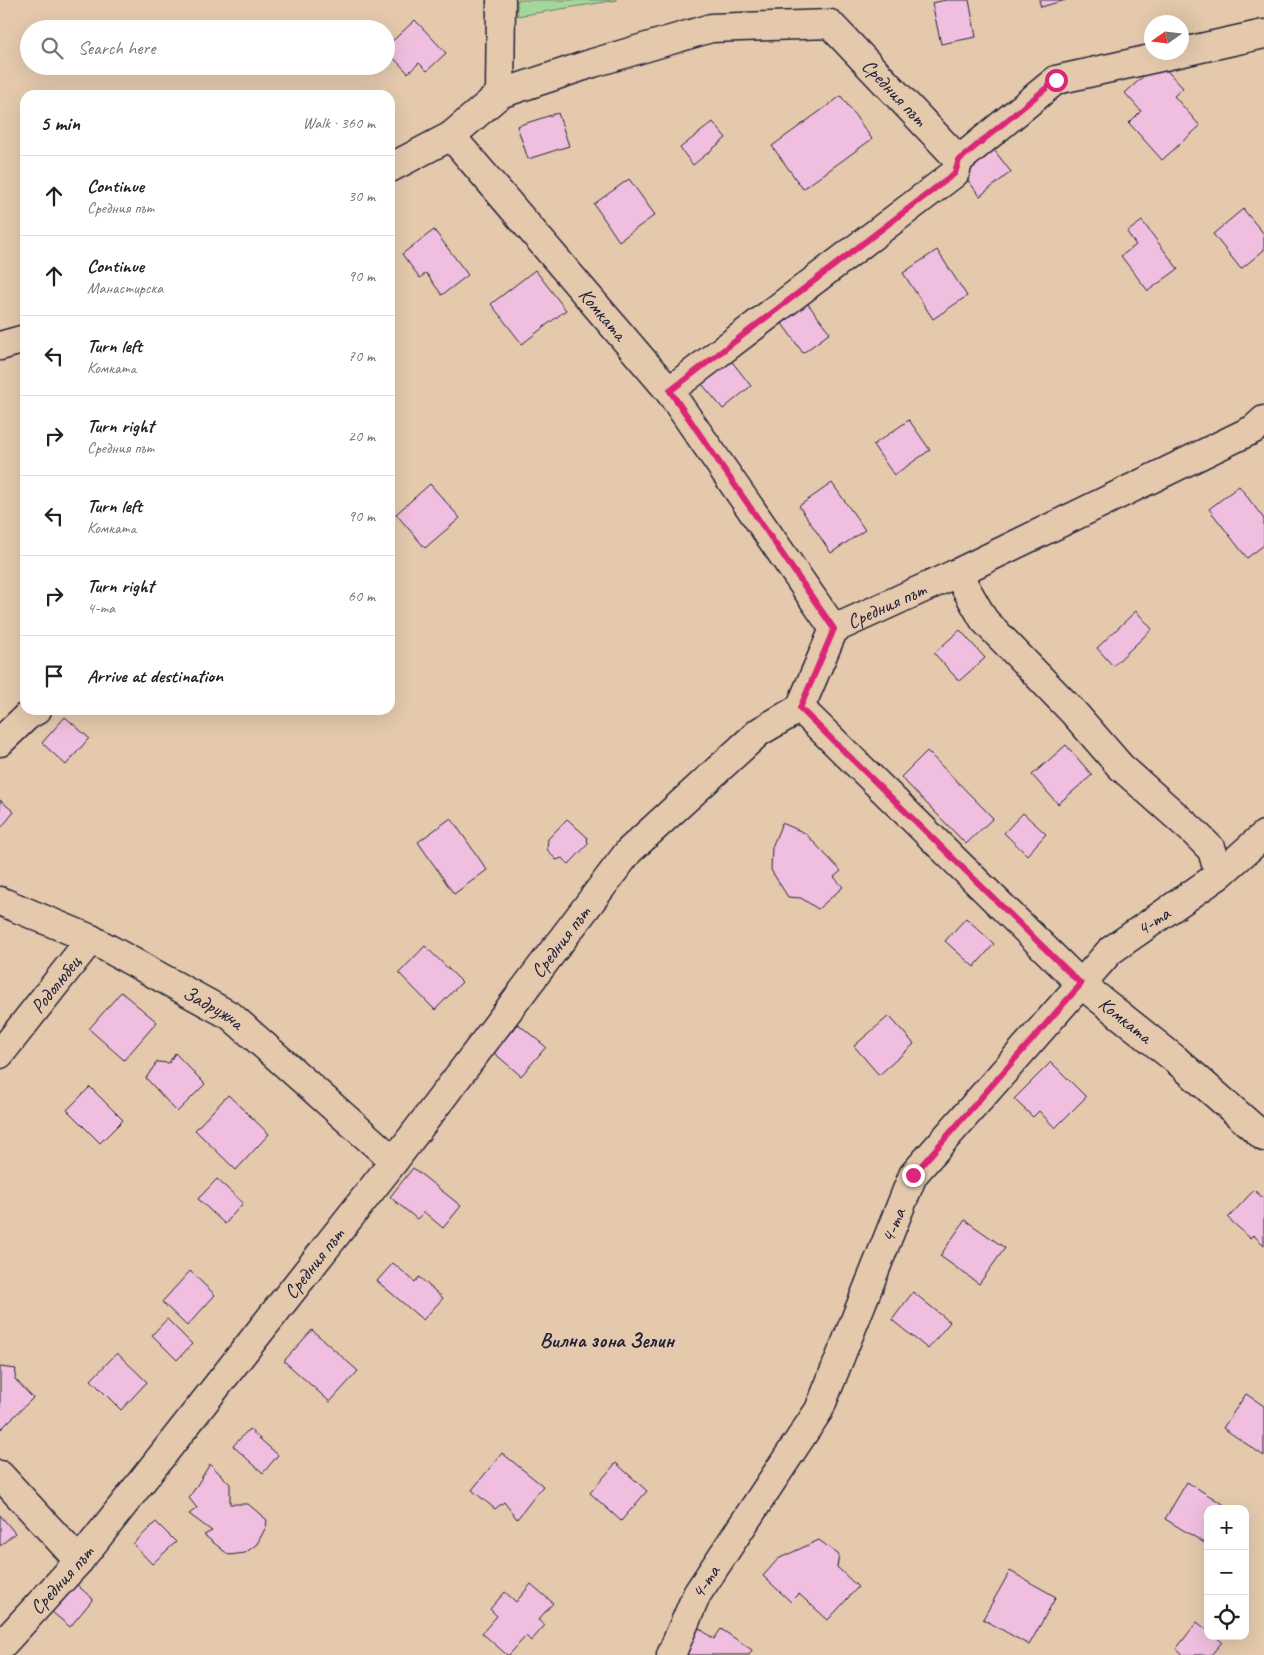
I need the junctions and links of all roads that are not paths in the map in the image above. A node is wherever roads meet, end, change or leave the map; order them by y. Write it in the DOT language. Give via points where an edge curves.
graph roads {
  1 [pos="501,0"];
  2 [pos="1264,34"];
  3 [pos="500,94"];
  4 [pos="451,136"];
  5 [pos="959,160"];
  6 [pos="395,165"];
  7 [pos="20,341"];
  8 [pos="0,346"];
  9 [pos="670,391"];
  10 [pos="1264,420"];
  11 [pos="957,573"];
  12 [pos="834,629"];
  13 [pos="800,708"];
  14 [pos="28,715"];
  15 [pos="0,742"];
  16 [pos="1264,835"];
  17 [pos="1219,875"];
  18 [pos="0,901"];
  19 [pos="91,939"];
  20 [pos="1081,984"];
  21 [pos="0,1054"];
  22 [pos="1264,1137"];
  23 [pos="394,1161"];
  24 [pos="0,1475"];
  25 [pos="79,1561"];
  26 [pos="0,1647"];
  27 [pos="671,1655"];
  1 -- 3 [label="street"];
  2 -- 5 [label="street" via="1056,80"];
  3 -- 4 [label="street"];
  3 -- 5 [label="street, Средния път" via="593,62 711,28 830,24"];
  4 -- 6 [label="street"];
  4 -- 9 [label="street, Комката"];
  5 -- 9 [label="street" via="955,173"];
  7 -- 8 [label="street"];
  9 -- 12 [label="street, Комката"];
  10 -- 11 [label="street, Средния път" via="1254,429"];
  11 -- 12 [label="street, Средния път"];
  11 -- 17 [label="street" via="984,620 1074,712 1120,766 1212,850"];
  12 -- 13 [label="street, Средния път"];
  13 -- 20 [label="street, Комката"];
  13 -- 23 [label="street, Средния път" via="759,732 629,851"];
  14 -- 15 [label="street"];
  16 -- 17 [label="street, 4-та"];
  17 -- 20 [label="street, 4-та" via="1110,951"];
  18 -- 19 [label="street, Задружна"];
  19 -- 21 [label="street, Родолюбец"];
  19 -- 23 [label="street, Задружна" via="231,1016"];
  20 -- 22 [label="street, Комката" via="1175,1059"];
  20 -- 27 [label="street, 4-та" via="913,1175 820,1410 697,1594"];
  23 -- 25 [label="street, Средния път"];
  24 -- 25 [label="street"];
  25 -- 26 [label="street, Средния път"];
}
